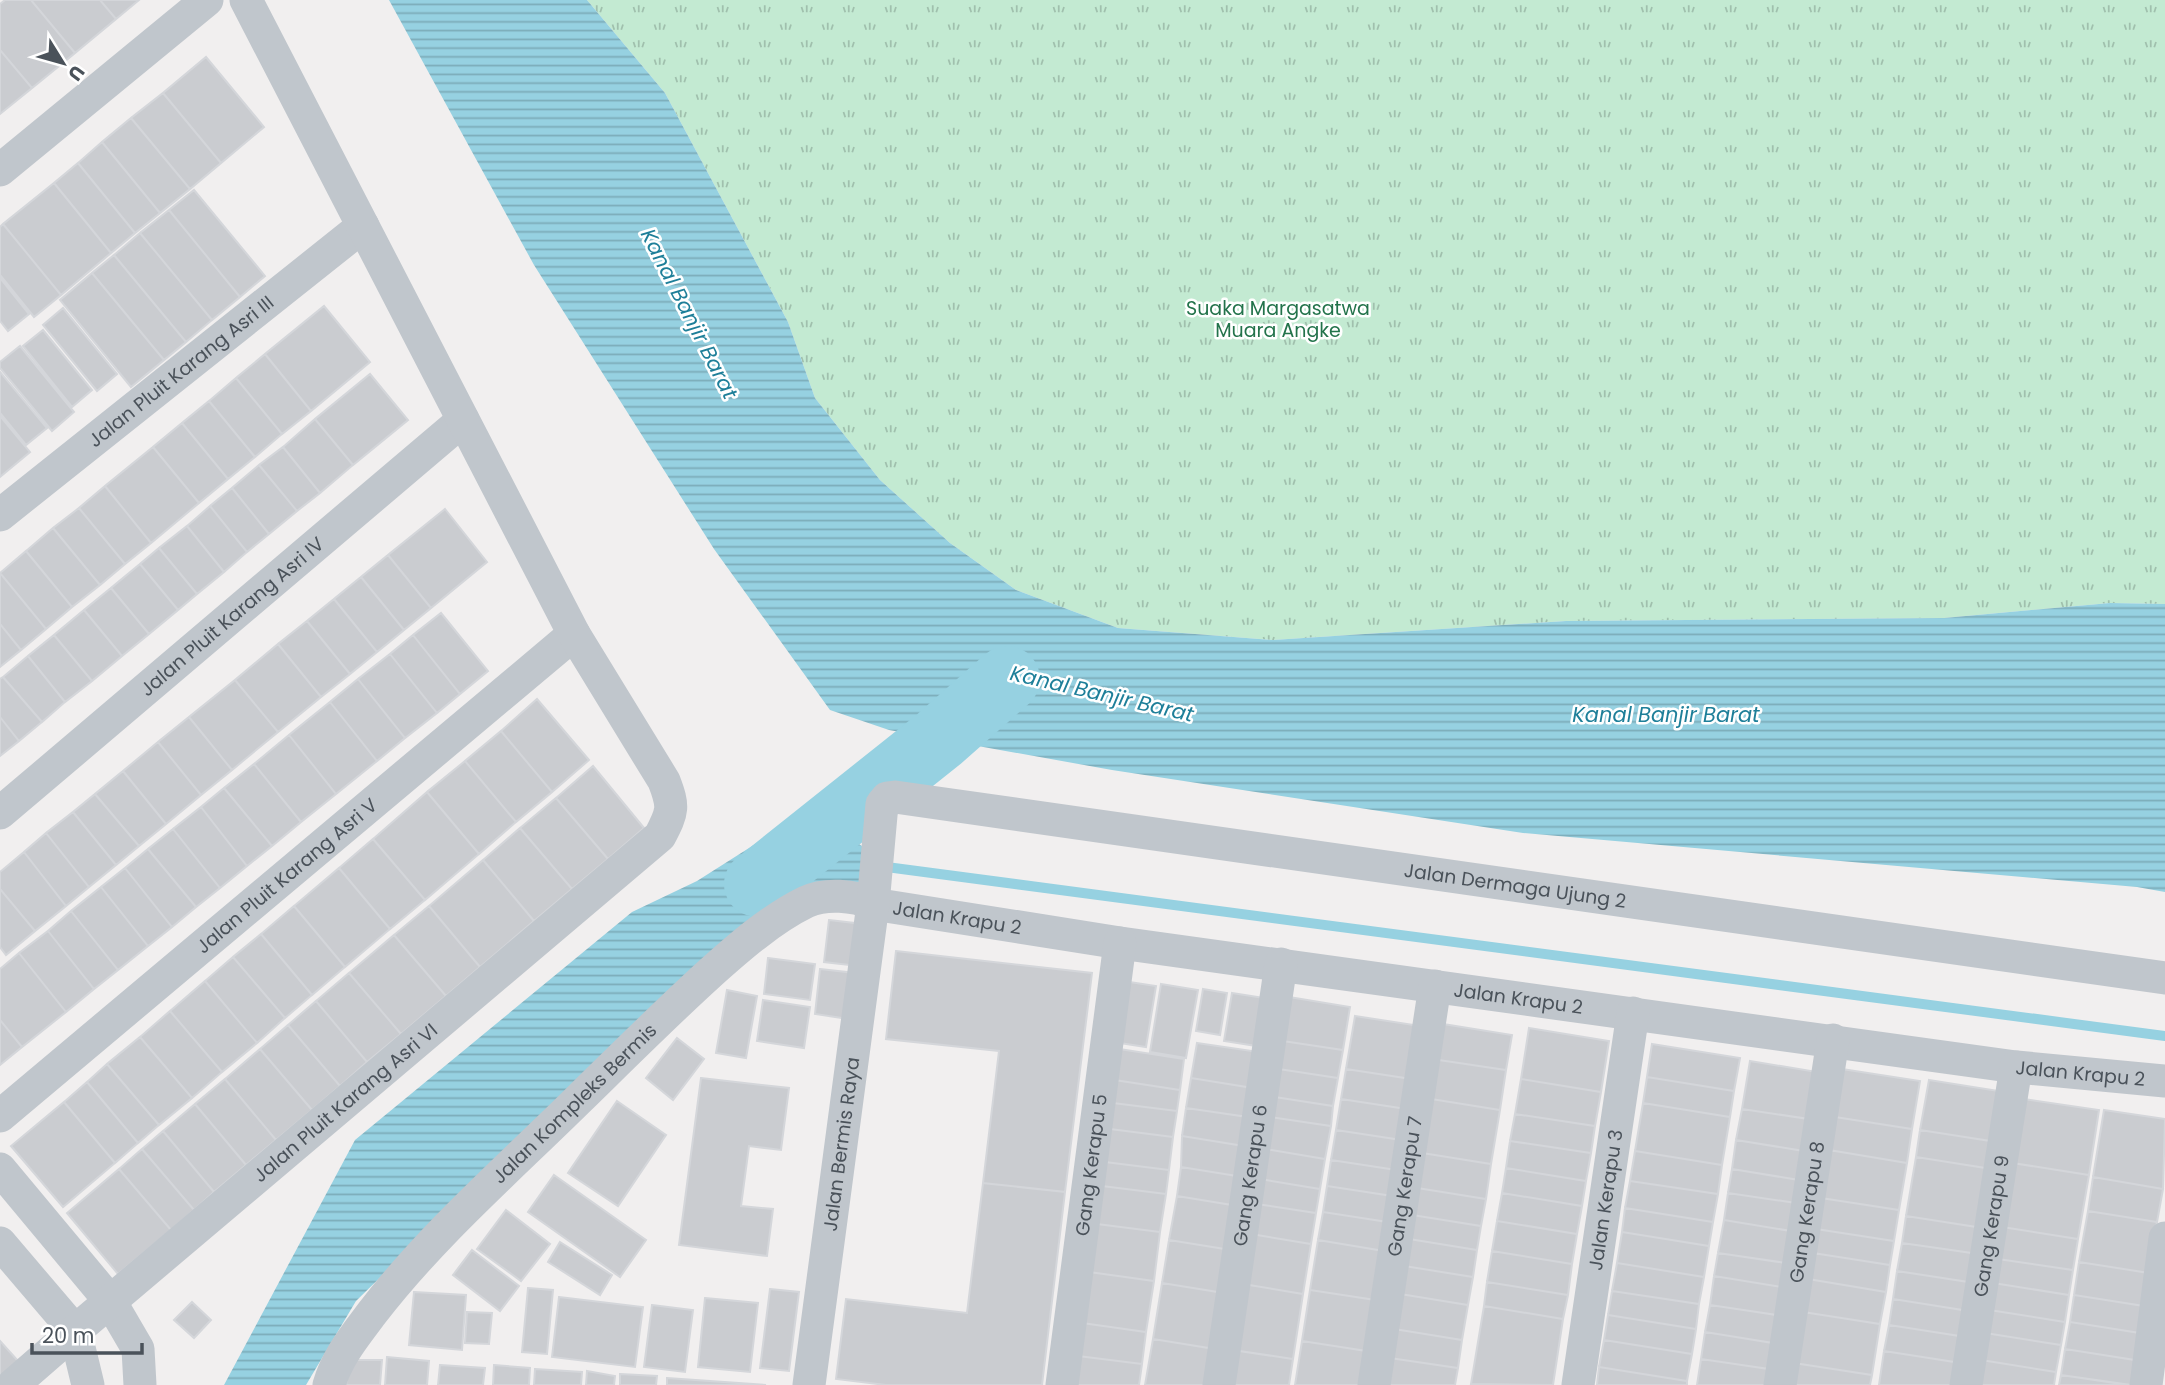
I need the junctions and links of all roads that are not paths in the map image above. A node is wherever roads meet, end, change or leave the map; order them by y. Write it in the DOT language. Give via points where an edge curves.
graph roads {
  1 [pos="207,0"];
  2 [pos="246,0"];
  3 [pos="0,170"];
  4 [pos="363,226"];
  5 [pos="463,420"];
  6 [pos="0,516"];
  7 [pos="574,634"];
  8 [pos="0,813"];
  9 [pos="882,815"];
  10 [pos="873,893"];
  11 [pos="1120,943"];
  12 [pos="1281,964"];
  13 [pos="2165,978"];
  14 [pos="1435,986"];
  15 [pos="1633,1013"];
  16 [pos="1833,1040"];
  17 [pos="2016,1066"];
  18 [pos="2165,1081"];
  19 [pos="0,1116"];
  20 [pos="0,1169"];
  21 [pos="2165,1238"];
  22 [pos="0,1243"];
  23 [pos="110,1301"];
  24 [pos="75,1331"];
  25 [pos="13,1385"];
  26 [pos="88,1385"];
  27 [pos="140,1385"];
  28 [pos="329,1385"];
  29 [pos="812,1385"];
  30 [pos="1062,1385"];
  31 [pos="1219,1385"];
  32 [pos="1374,1385"];
  33 [pos="1578,1385"];
  34 [pos="1780,1385"];
  35 [pos="1966,1385"];
  36 [pos="2146,1385"];
  1 -- 3 [label="street"];
  2 -- 4 [label="street"];
  4 -- 5 [label="street"];
  4 -- 6 [label="street, Jalan Pluit Karang Asri III"];
  5 -- 7 [label="street"];
  5 -- 8 [label="street, Jalan Pluit Karang Asri IV"];
  7 -- 19 [label="street, Jalan Pluit Karang Asri V"];
  7 -- 23 [label="street, Jalan Pluit Karang Asri VI" via="664,780 671,816 660,836"];
  9 -- 10 [label="street, Jalan Bermis Raya"];
  9 -- 13 [label="street, Jalan Dermaga Ujung 2" via="882,804 895,797"];
  10 -- 11 [label="street, Jalan Krapu 2"];
  10 -- 28 [label="street, Jalan Kompleks Bermis" via="860,898 811,900 744,943 685,996 454,1220 344,1350"];
  10 -- 29 [label="street, Jalan Bermis Raya"];
  11 -- 12 [label="street, Jalan Krapu 2"];
  11 -- 30 [label="street, Gang Kerapu 5"];
  12 -- 14 [label="street, Jalan Krapu 2"];
  12 -- 31 [label="street, Gang Kerapu 6"];
  14 -- 15 [label="street, Jalan Krapu 2"];
  14 -- 32 [label="street, Gang Kerapu 7"];
  15 -- 16 [label="street, Jalan Krapu 2"];
  15 -- 33 [label="street, Jalan Kerapu 3"];
  16 -- 17 [label="street, Jalan Krapu 2"];
  16 -- 34 [label="street, Gang Kerapu 8"];
  17 -- 18 [label="street, Jalan Krapu 2"];
  17 -- 35 [label="street, Gang Kerapu 9"];
  20 -- 23 [label="street"];
  21 -- 36 [label="street"];
  22 -- 24 [label="street"];
  23 -- 24 [label="street, Jalan Pluit Karang Asri VI"];
  23 -- 27 [label="street" via="138,1349"];
  24 -- 25 [label="street, Jalan Pluit Karang Asri VI"];
  24 -- 26 [label="street"];
}
